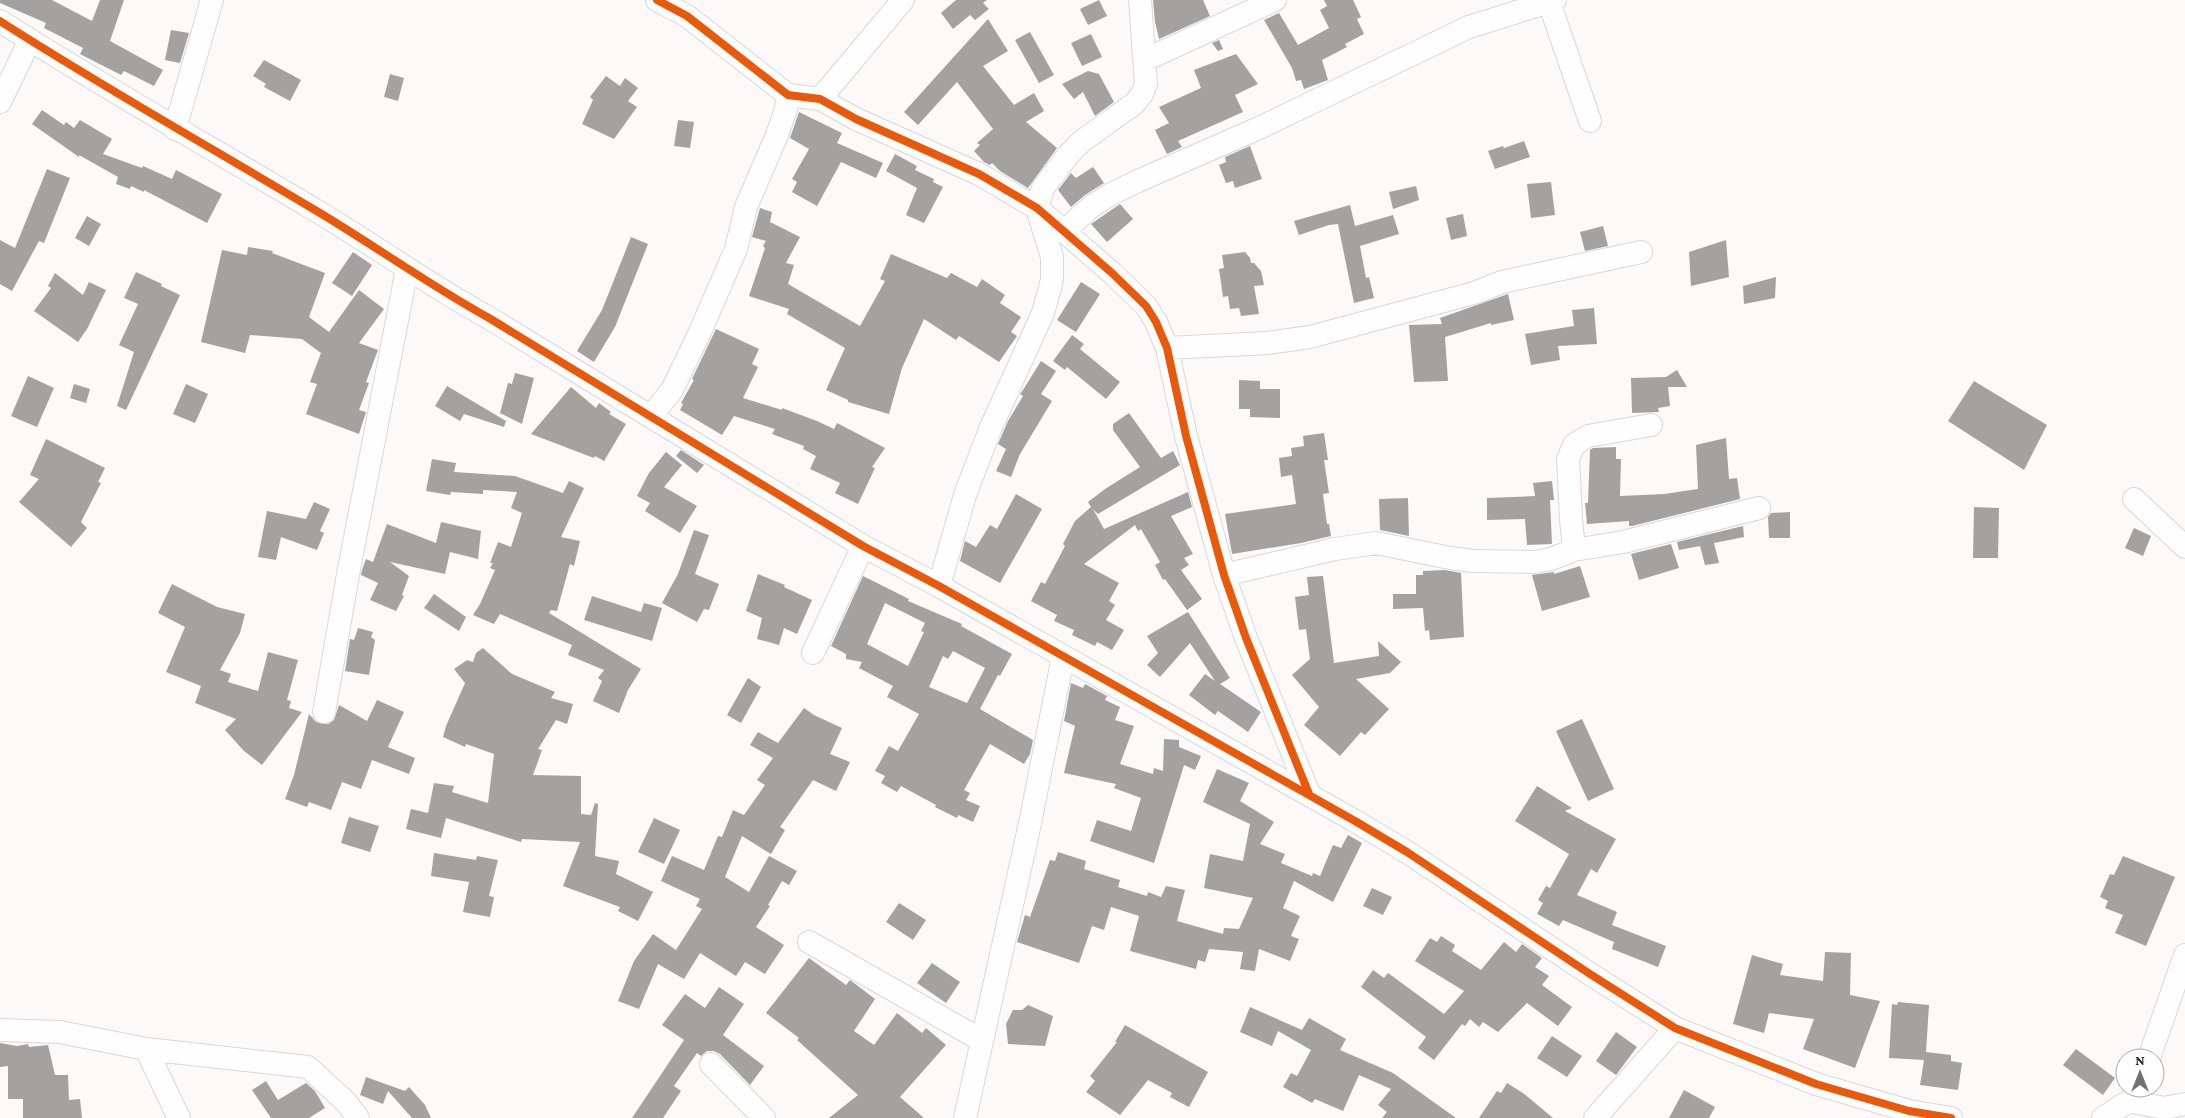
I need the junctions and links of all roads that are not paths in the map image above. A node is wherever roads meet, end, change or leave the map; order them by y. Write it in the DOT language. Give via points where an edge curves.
graph roads {
  1 [pos="212,0"];
  2 [pos="656,0"];
  3 [pos="904,0"];
  4 [pos="1140,0"];
  5 [pos="1275,0"];
  6 [pos="1552,1"];
  7 [pos="0,21"];
  8 [pos="30,40"];
  9 [pos="1145,60"];
  10 [pos="788,95"];
  11 [pos="820,99"];
  12 [pos="0,102"];
  13 [pos="1590,121"];
  14 [pos="175,129"];
  15 [pos="1037,208"];
  16 [pos="1066,232"];
  17 [pos="1642,252"];
  18 [pos="407,269"];
  19 [pos="1167,348"];
  20 [pos="651,416"];
  21 [pos="1650,426"];
  22 [pos="2134,499"];
  23 [pos="1759,508"];
  24 [pos="863,546"];
  25 [pos="2185,547"];
  26 [pos="1574,550"];
  27 [pos="1224,575"];
  28 [pos="939,586"];
  29 [pos="813,653"];
  30 [pos="1063,657"];
  31 [pos="324,712"];
  32 [pos="1309,794"];
  33 [pos="809,942"];
  34 [pos="2185,955"];
  35 [pos="1675,1028"];
  36 [pos="0,1030"];
  37 [pos="982,1040"];
  38 [pos="2152,1048"];
  39 [pos="146,1049"];
  40 [pos="711,1064"];
  41 [pos="2128,1102"];
  42 [pos="2185,1104"];
  43 [pos="178,1118"];
  44 [pos="358,1118"];
  45 [pos="764,1118"];
  46 [pos="965,1118"];
  47 [pos="1595,1118"];
  48 [pos="1951,1118"];
  49 [pos="2103,1118"];
  1 -- 14 [label="street"];
  2 -- 10 [label="street" via="688,16"];
  3 -- 11 [label="street"];
  4 -- 9 [label="street"];
  5 -- 9 [label="street"];
  6 -- 13 [label="street"];
  6 -- 16 [label="street" via="1469,27 1258,128 1131,184 1092,206"];
  7 -- 8 [label="street"];
  8 -- 12 [label="street"];
  8 -- 14 [label="street"];
  9 -- 15 [label="street" via="1146,84 1142,94 1134,104 1069,154 1043,188"];
  10 -- 11 [label="street"];
  10 -- 20 [label="street" via="777,135 746,207 736,249 672,390"];
  11 -- 15 [label="street" via="856,119 979,174"];
  14 -- 18 [label="street" via="342,226"];
  15 -- 16 [label="street"];
  15 -- 28 [label="street" via="1052,257 1052,280 1043,314 991,427 965,495"];
  16 -- 19 [label="street" via="1146,306"];
  17 -- 19 [label="street" via="1502,282 1474,293 1310,337 1268,343"];
  18 -- 20 [label="street"];
  18 -- 31 [label="street"];
  19 -- 27 [label="street" via="1186,436"];
  20 -- 24 [label="street"];
  21 -- 26 [label="street" via="1588,436 1574,445 1568,459"];
  22 -- 25 [label="street"];
  23 -- 26 [label="street" via="1623,542"];
  24 -- 28 [label="street"];
  24 -- 29 [label="street"];
  26 -- 27 [label="street" via="1551,559 1519,563 1450,558 1376,543 1335,549"];
  27 -- 32 [label="street"];
  28 -- 30 [label="street"];
  30 -- 32 [label="street"];
  30 -- 37 [label="street"];
  32 -- 35 [label="street" via="1407,852"];
  33 -- 37 [label="street"];
  34 -- 38 [label="street"];
  35 -- 47 [label="street"];
  35 -- 48 [label="street" via="1816,1084 1909,1111"];
  36 -- 39 [label="street" via="60,1032"];
  37 -- 46 [label="street"];
  39 -- 43 [label="street"];
  39 -- 44 [label="street" via="308,1067 346,1102"];
  40 -- 45 [label="street"];
  41 -- 42 [label="street" via="2164,1108"];
  41 -- 49 [label="street"];
}
